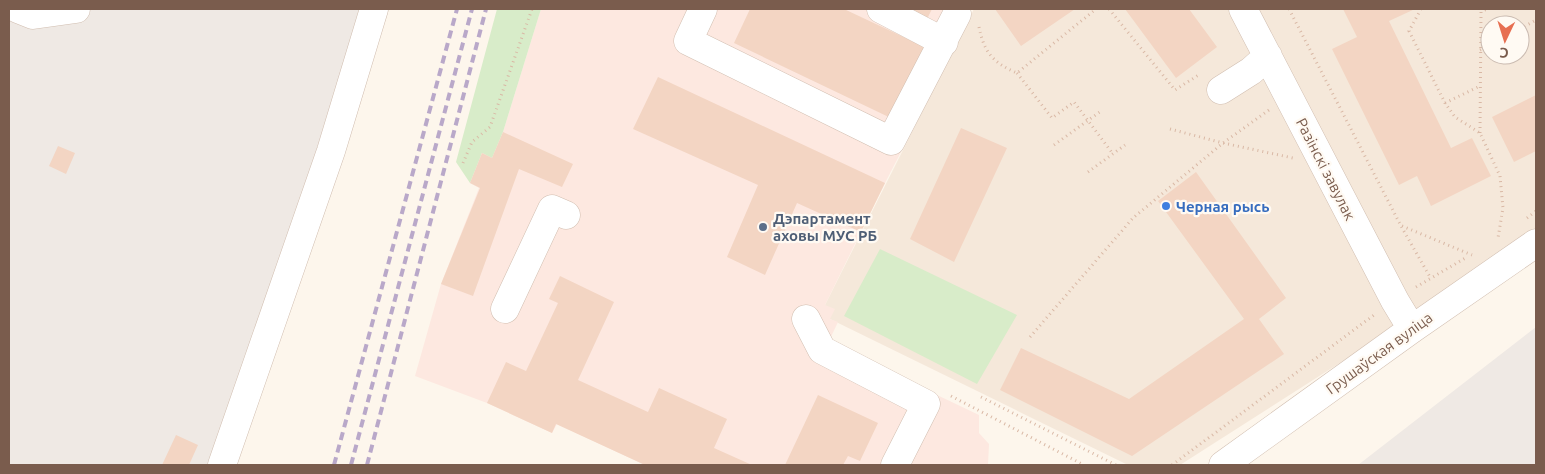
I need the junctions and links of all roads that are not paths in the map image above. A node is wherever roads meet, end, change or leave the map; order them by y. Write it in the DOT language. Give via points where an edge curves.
graph roads {
  1 [pos="18,9"];
  2 [pos="76,9"];
  3 [pos="357,9"];
  4 [pos="374,9"];
  5 [pos="704,9"];
  6 [pos="881,9"];
  7 [pos="1243,9"];
  8 [pos="968,18"];
  9 [pos="944,42"];
  10 [pos="1268,56"];
  11 [pos="353,78"];
  12 [pos="1214,80"];
  13 [pos="566,215"];
  14 [pos="1529,232"];
  15 [pos="505,309"];
  16 [pos="806,319"];
  17 [pos="1412,329"];
  18 [pos="222,465"];
  19 [pos="895,465"];
  20 [pos="1223,465"];
  1 -- 2 [label="street" via="33,15"];
  3 -- 11 [label="street"];
  4 -- 11 [label="street"];
  5 -- 9 [label="street" via="688,41 892,141"];
  6 -- 9 [label="street"];
  7 -- 10 [label="street, Разінскі завулак"];
  8 -- 9 [label="street"];
  10 -- 12 [label="street" via="1251,71"];
  10 -- 17 [label="street, Разінскі завулак"];
  11 -- 18 [label="street" via="328,160"];
  13 -- 15 [label="street" via="552,209"];
  14 -- 17 [label="street, Грушаўская вуліца"];
  16 -- 19 [label="street" via="822,350 926,404"];
  17 -- 20 [label="street, Грушаўская вуліца"];
}
